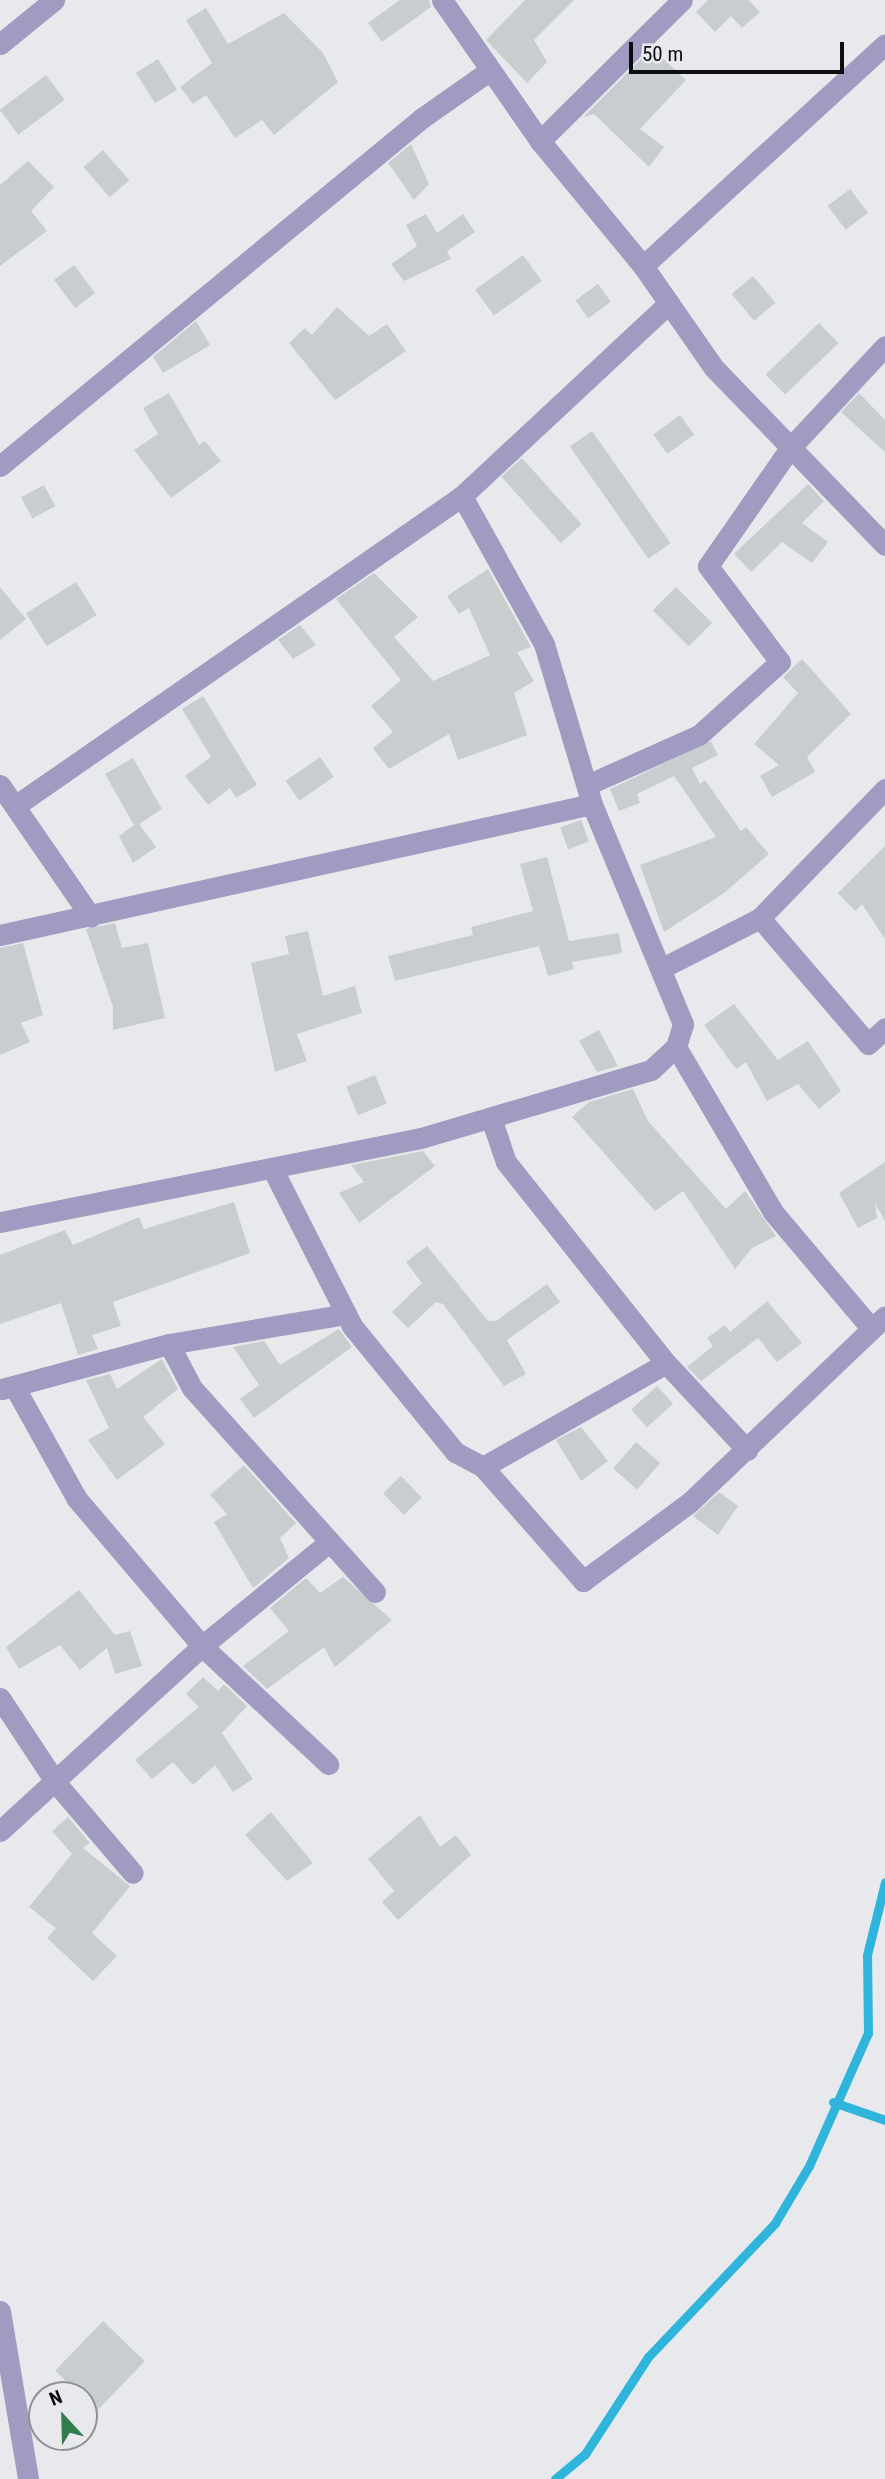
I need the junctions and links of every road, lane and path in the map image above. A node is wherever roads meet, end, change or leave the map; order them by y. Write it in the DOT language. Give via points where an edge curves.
graph roads {
  1 [pos="54,0"];
  2 [pos="442,0"];
  3 [pos="682,0"];
  4 [pos="0,44"];
  5 [pos="885,44"];
  6 [pos="489,71"];
  7 [pos="540,141"];
  8 [pos="643,266"];
  9 [pos="669,303"];
  10 [pos="885,346"];
  11 [pos="790,449"];
  12 [pos="0,466"];
  13 [pos="462,496"];
  14 [pos="885,545"];
  15 [pos="0,785"];
  16 [pos="885,789"];
  17 [pos="589,794"];
  18 [pos="15,806"];
  19 [pos="92,917"];
  20 [pos="760,918"];
  21 [pos="0,935"];
  22 [pos="662,968"];
  23 [pos="885,1028"];
  24 [pos="676,1047"];
  25 [pos="491,1118"];
  26 [pos="272,1168"];
  27 [pos="0,1222"];
  28 [pos="346,1314"];
  29 [pos="879,1322"];
  30 [pos="169,1344"];
  31 [pos="666,1363"];
  32 [pos="7,1388"];
  33 [pos="747,1450"];
  34 [pos="482,1467"];
  35 [pos="328,1543"];
  36 [pos="375,1592"];
  37 [pos="202,1646"];
  38 [pos="0,1698"];
  39 [pos="328,1764"];
  40 [pos="56,1783"];
  41 [pos="0,1831"];
  42 [pos="133,1873"];
  43 [pos="0,2311"];
  44 [pos="29,2479"];
  1 -- 4 [label="street"];
  2 -- 6 [label="street"];
  3 -- 7 [label="street"];
  5 -- 8 [label="street"];
  6 -- 7 [label="street"];
  6 -- 12 [label="street" via="422,118"];
  7 -- 8 [label="street"];
  8 -- 9 [label="street"];
  9 -- 11 [label="street" via="714,368"];
  9 -- 13 [label="street"];
  10 -- 11 [label="street"];
  11 -- 14 [label="street"];
  11 -- 17 [label="street" via="708,566 780,662 699,735"];
  13 -- 17 [label="street" via="544,644"];
  13 -- 18 [label="street"];
  15 -- 18 [label="street"];
  16 -- 20 [label="street"];
  17 -- 19 [label="street"];
  17 -- 22 [label="street"];
  18 -- 19 [label="street"];
  19 -- 21 [label="street"];
  20 -- 22 [label="street"];
  20 -- 23 [label="street" via="868,1044"];
  22 -- 24 [label="street" via="683,1024"];
  24 -- 25 [label="street" via="651,1070"];
  24 -- 29 [label="street" via="773,1212"];
  25 -- 26 [label="street"];
  25 -- 31 [label="street" via="506,1162"];
  26 -- 27 [label="street"];
  26 -- 28 [label="street"];
  28 -- 30 [label="street"];
  28 -- 34 [label="street" via="454,1452"];
  29 -- 33 [label="street"];
  30 -- 32 [label="street"];
  30 -- 35 [label="street" via="192,1388"];
  31 -- 33 [label="street"];
  31 -- 34 [label="street"];
  32 -- 37 [label="street" via="77,1499"];
  33 -- 34 [label="street" via="690,1502 583,1581"];
  35 -- 36 [label="street"];
  35 -- 37 [label="street"];
  37 -- 39 [label="street"];
  37 -- 40 [label="street"];
  38 -- 40 [label="street"];
  40 -- 41 [label="street"];
  40 -- 42 [label="street"];
  43 -- 44 [label="street"];
}
